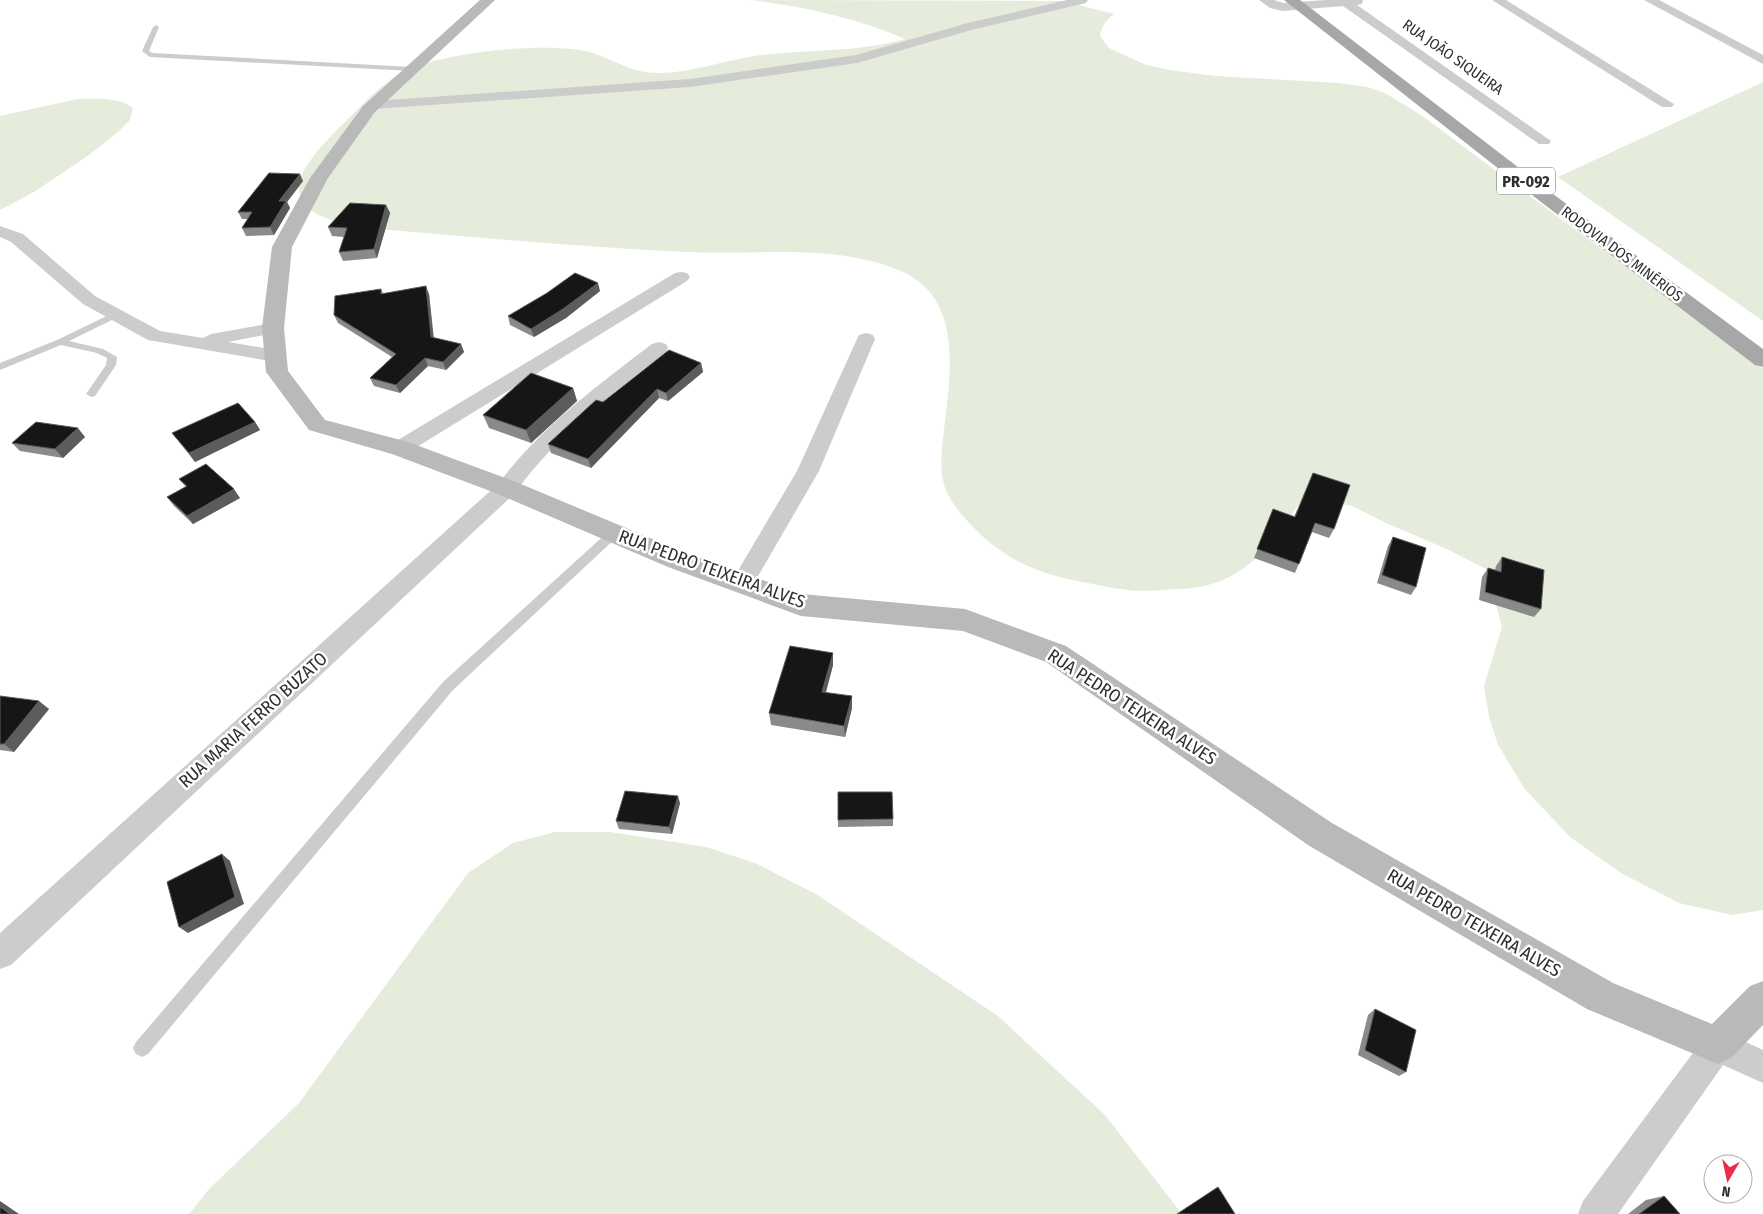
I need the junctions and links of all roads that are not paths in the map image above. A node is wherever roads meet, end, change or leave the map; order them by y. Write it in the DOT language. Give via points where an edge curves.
graph roads {
  1 [pos="488,0"];
  2 [pos="1082,0"];
  3 [pos="1265,0"];
  4 [pos="1368,0"];
  5 [pos="1498,0"];
  6 [pos="1650,0"];
  7 [pos="1345,1"];
  8 [pos="1295,3"];
  9 [pos="156,27"];
  10 [pos="1763,60"];
  11 [pos="412,68"];
  12 [pos="1667,104"];
  13 [pos="373,105"];
  14 [pos="1544,141"];
  15 [pos="0,231"];
  16 [pos="681,277"];
  17 [pos="115,314"];
  18 [pos="273,328"];
  19 [pos="866,339"];
  20 [pos="60,342"];
  21 [pos="197,343"];
  22 [pos="659,348"];
  23 [pos="276,356"];
  24 [pos="1763,360"];
  25 [pos="0,366"];
  26 [pos="91,394"];
  27 [pos="400,448"];
  28 [pos="507,488"];
  29 [pos="614,533"];
  30 [pos="742,584"];
  31 [pos="0,954"];
  32 [pos="1763,999"];
  33 [pos="1718,1045"];
  34 [pos="142,1048"];
  35 [pos="1763,1067"];
  36 [pos="1596,1214"];
  1 -- 11 [label="street, RUA PEDRO TEIXEIRA ALVES"];
  2 -- 13 [label="street" via="972,26 857,59 690,83"];
  3 -- 8 [label="street" via="1274,5"];
  4 -- 7 [label="street"];
  5 -- 12 [label="street"];
  6 -- 10 [label="street"];
  7 -- 8 [label="street"];
  7 -- 14 [label="street, RUA JOÃO SIQUEIRA"];
  8 -- 24 [label="main road, RODOVIA DOS MINÉRIOS / PR-092"];
  9 -- 11 [label="lane" via="145,51 150,55"];
  11 -- 13 [label="street, RUA PEDRO TEIXEIRA ALVES"];
  13 -- 18 [label="street, RUA PEDRO TEIXEIRA ALVES" via="319,178 282,246"];
  15 -- 17 [label="street" via="17,238 89,300"];
  16 -- 27 [label="street"];
  17 -- 20 [label="lane"];
  17 -- 21 [label="street" via="155,336"];
  18 -- 21 [label="street"];
  18 -- 23 [label="street, RUA PEDRO TEIXEIRA ALVES"];
  19 -- 30 [label="street" via="808,471"];
  20 -- 25 [label="lane"];
  20 -- 26 [label="lane" via="112,357 111,365"];
  21 -- 23 [label="street"];
  22 -- 28 [label="street, RUA MARIA FERRO BUZATO" via="580,410 523,463"];
  23 -- 27 [label="street, RUA PEDRO TEIXEIRA ALVES" via="277,372 317,425"];
  27 -- 28 [label="street, RUA PEDRO TEIXEIRA ALVES"];
  28 -- 29 [label="street, RUA PEDRO TEIXEIRA ALVES"];
  28 -- 31 [label="street, RUA MARIA FERRO BUZATO"];
  29 -- 30 [label="street, RUA PEDRO TEIXEIRA ALVES"];
  29 -- 34 [label="lane" via="448,686"];
  30 -- 33 [label="street, RUA PEDRO TEIXEIRA ALVES" via="801,606 965,620 1056,654 1320,834 1600,996"];
  32 -- 33 [label="street"];
  33 -- 35 [label="street, RUA PEDRO TEIXEIRA ALVES"];
  33 -- 36 [label="street"];
}
